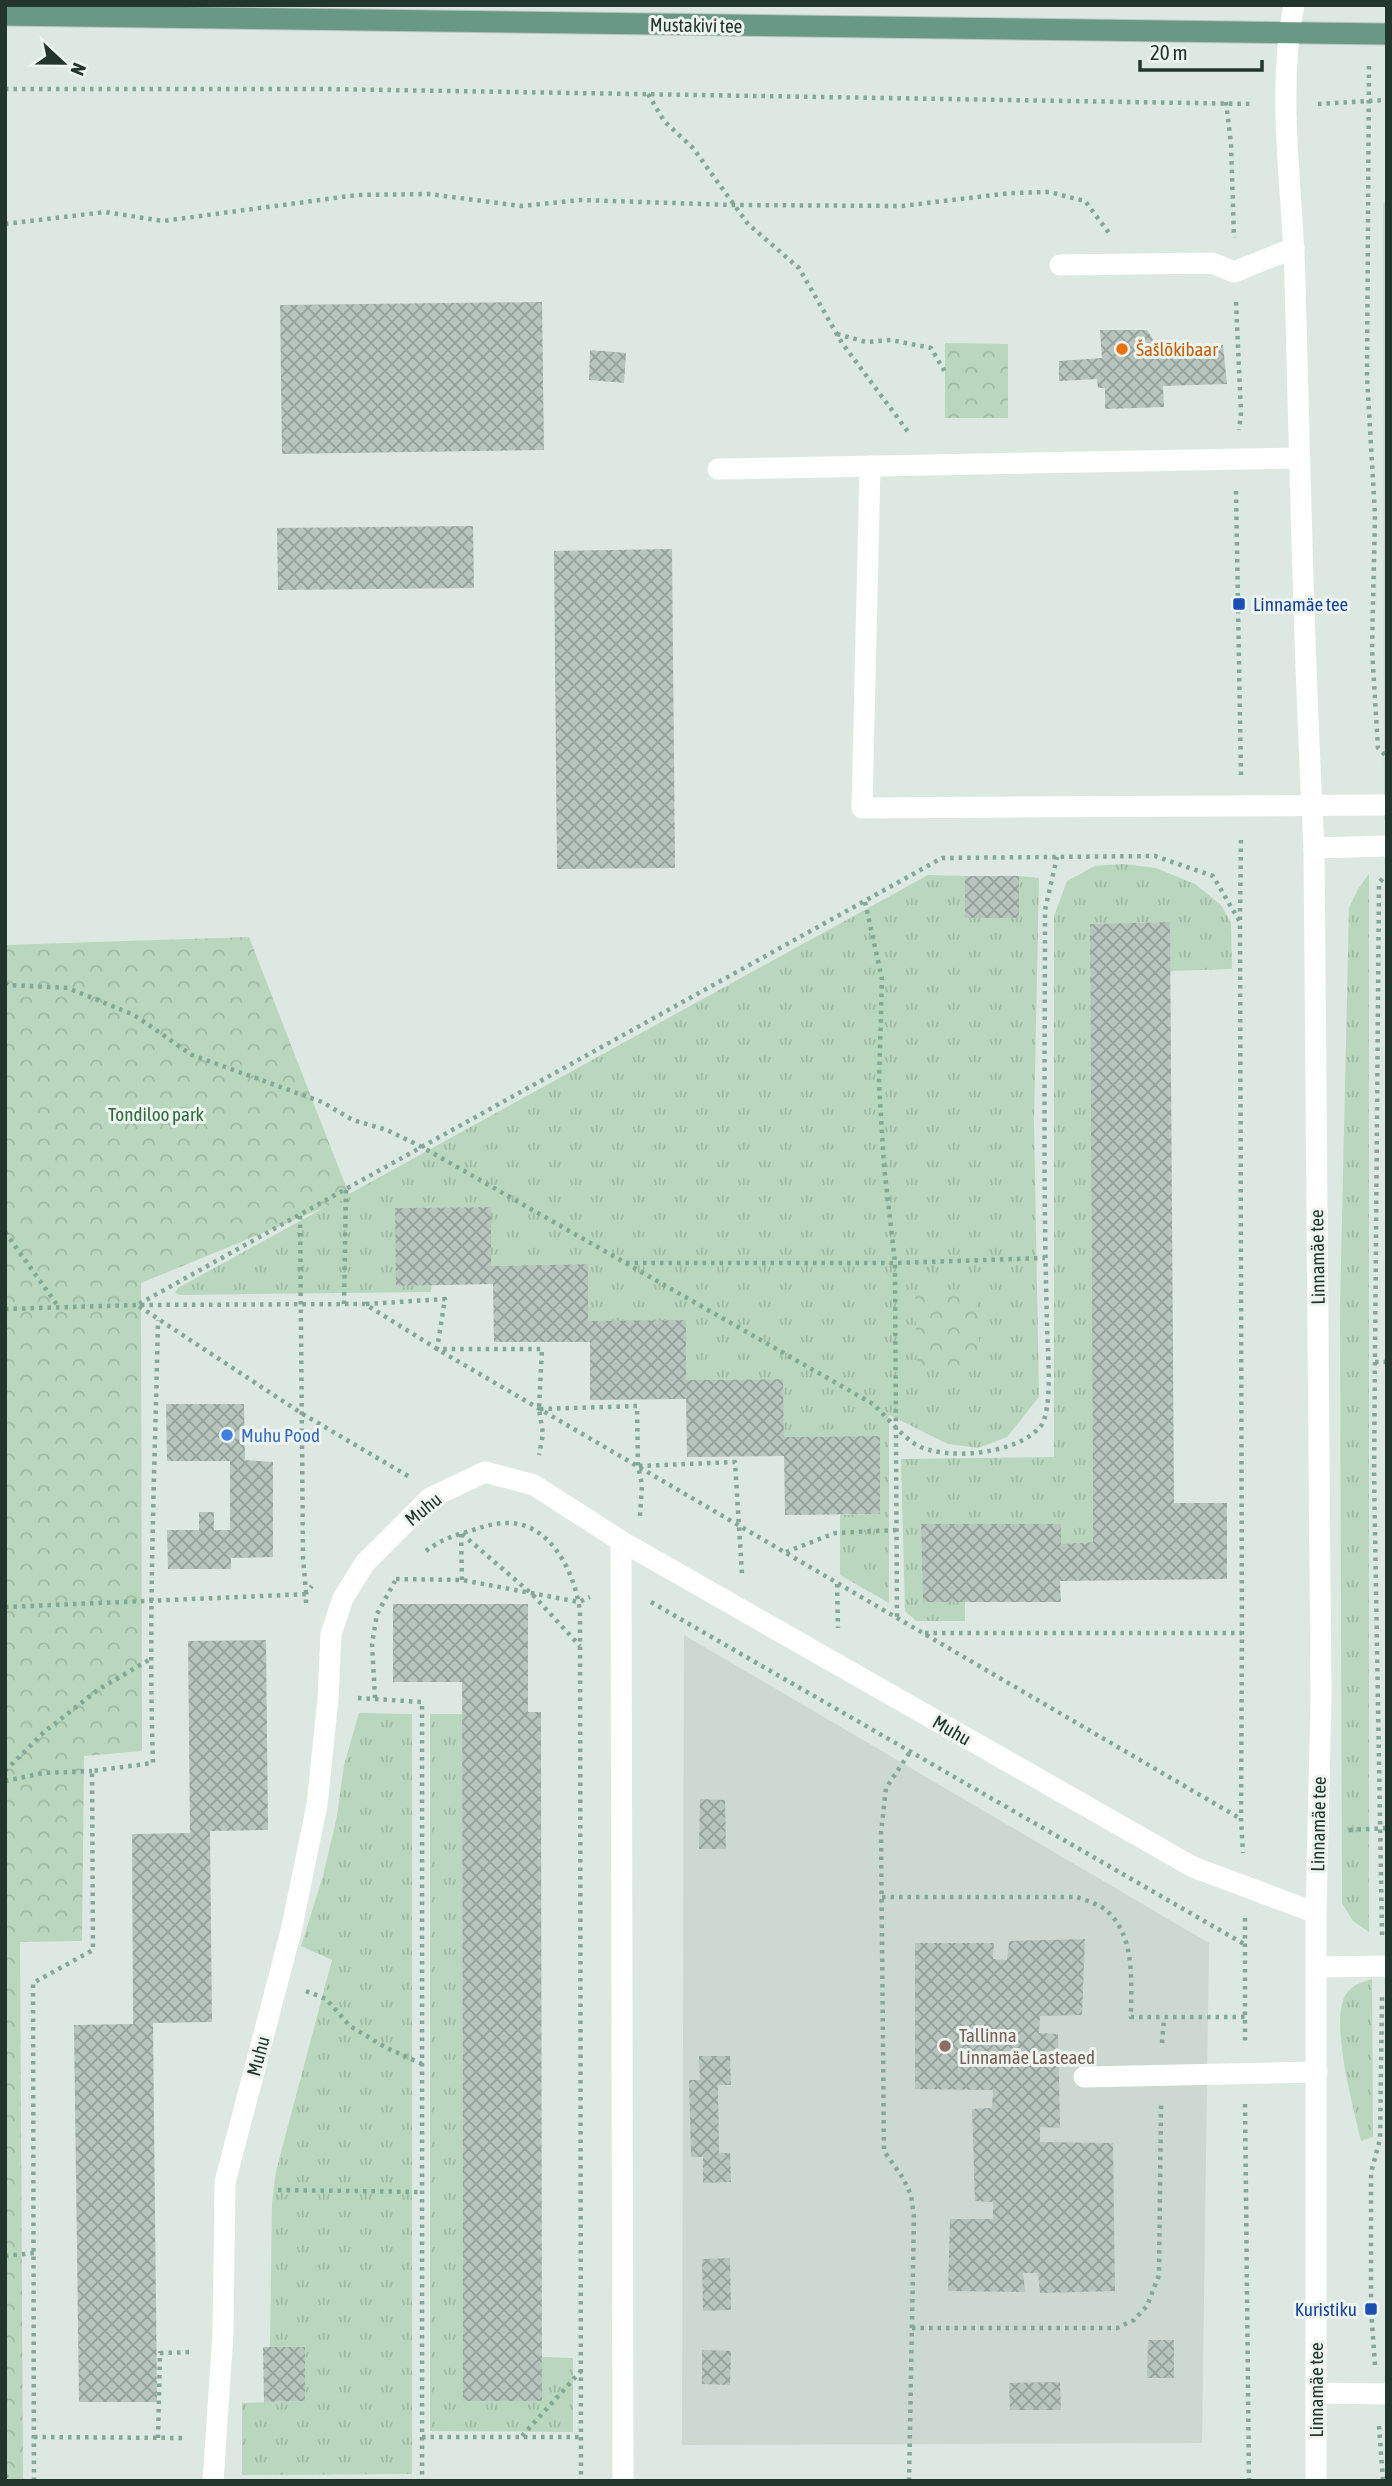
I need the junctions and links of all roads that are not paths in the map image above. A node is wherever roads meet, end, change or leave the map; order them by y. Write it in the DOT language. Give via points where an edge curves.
graph roads {
  1 [pos="1294,5"];
  2 [pos="5,15"];
  3 [pos="1288,33"];
  4 [pos="1387,34"];
  5 [pos="1294,248"];
  6 [pos="1060,265"];
  7 [pos="1300,458"];
  8 [pos="870,466"];
  9 [pos="718,469"];
  10 [pos="1312,805"];
  11 [pos="1387,805"];
  12 [pos="1387,846"];
  13 [pos="1314,848"];
  14 [pos="630,1546"];
  15 [pos="1316,1913"];
  16 [pos="1385,1966"];
  17 [pos="1317,1967"];
  18 [pos="1317,2072"];
  19 [pos="1084,2077"];
  20 [pos="1316,2393"];
  21 [pos="1382,2394"];
  22 [pos="213,2481"];
  23 [pos="623,2481"];
  24 [pos="1316,2481"];
  1 -- 3 [label="street, Linnamäe tee"];
  2 -- 3 [label="main road, Mustakivi tee"];
  3 -- 4 [label="main road, Mustakivi tee"];
  3 -- 5 [label="street, Linnamäe tee"];
  5 -- 6 [label="street" via="1234,272 1212,263"];
  5 -- 7 [label="street, Linnamäe tee"];
  7 -- 8 [label="street"];
  7 -- 10 [label="street, Linnamäe tee"];
  8 -- 9 [label="street"];
  8 -- 10 [label="street" via="862,808"];
  10 -- 11 [label="street"];
  10 -- 13 [label="street, Linnamäe tee"];
  12 -- 13 [label="street"];
  13 -- 15 [label="street, Linnamäe tee" via="1321,1698"];
  14 -- 15 [label="street, Muhu" via="1193,1867"];
  14 -- 22 [label="street, Muhu" via="534,1485 485,1472 430,1498 365,1563 343,1598 331,1634 317,1805 291,1931 225,2182 223,2346"];
  14 -- 23 [label="street" via="621,1584"];
  15 -- 17 [label="street, Linnamäe tee"];
  16 -- 17 [label="street"];
  17 -- 18 [label="street, Linnamäe tee"];
  18 -- 19 [label="street"];
  18 -- 20 [label="street, Linnamäe tee"];
  20 -- 21 [label="street"];
  20 -- 24 [label="street, Linnamäe tee"];
}
